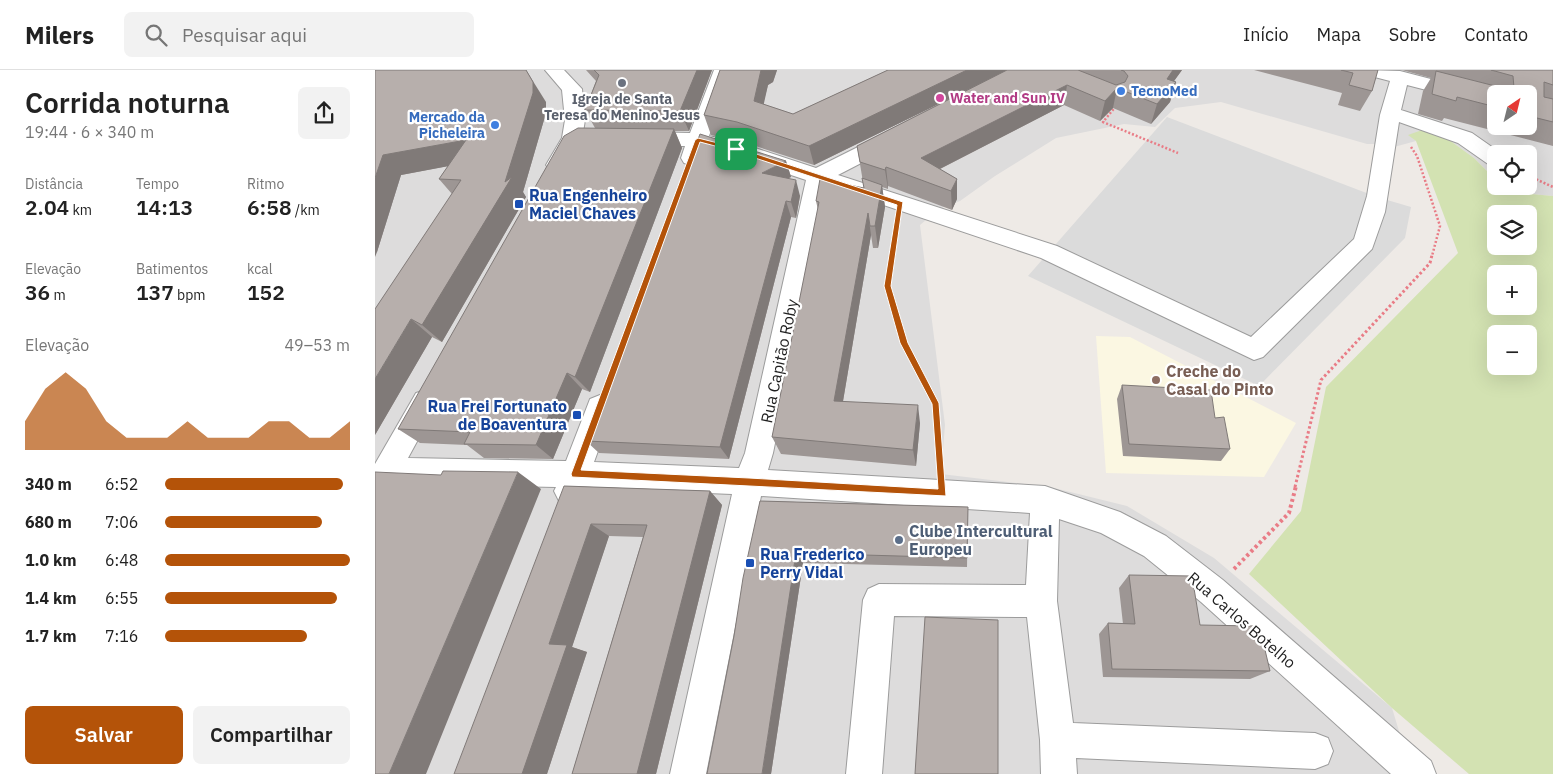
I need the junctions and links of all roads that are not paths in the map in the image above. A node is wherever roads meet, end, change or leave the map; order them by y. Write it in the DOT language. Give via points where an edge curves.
graph roads {
  1 [pos="554,70"];
  2 [pos="1370,70"];
  3 [pos="729,72"];
  4 [pos="1400,78"];
  5 [pos="1487,100"];
  6 [pos="1391,114"];
  7 [pos="915,127"];
  8 [pos="623,139"];
  9 [pos="698,140"];
  10 [pos="1487,153"];
  11 [pos="819,176"];
  12 [pos="682,182"];
  13 [pos="545,187"];
  14 [pos="435,385"];
  15 [pos="607,387"];
  16 [pos="575,474"];
  17 [pos="381,481"];
  18 [pos="749,482"];
  19 [pos="1045,500"];
  20 [pos="559,516"];
  21 [pos="1041,601"];
  22 [pos="1058,740"];
  23 [pos="1315,751"];
  24 [pos="688,774"];
  25 [pos="864,774"];
  26 [pos="1059,774"];
  27 [pos="1418,774"];
  1 -- 13 [label="street" via="572,89 575,120 583,138"];
  2 -- 4 [label="street"];
  3 -- 9 [label="street"];
  4 -- 5 [label="street"];
  4 -- 6 [label="street"];
  6 -- 10 [label="street" via="1465,138"];
  6 -- 11 [label="street" via="1377,197 1364,243 1255,350 1049,252"];
  7 -- 11 [label="street"];
  8 -- 9 [label="street"];
  9 -- 11 [label="street"];
  9 -- 12 [label="street"];
  11 -- 18 [label="street, Rua Capitão Roby" via="759,453"];
  14 -- 17 [label="street"];
  15 -- 16 [label="street"];
  16 -- 17 [label="street"];
  16 -- 18 [label="street"];
  16 -- 20 [label="street"];
  18 -- 19 [label="street"];
  18 -- 24 [label="street, Rua Capitão Roby"];
  19 -- 21 [label="street"];
  19 -- 27 [label="street, Rua Carlos Botelho" via="1109,522 1155,546 1212,591"];
  21 -- 22 [label="street"];
  21 -- 25 [label="street" via="879,600"];
  22 -- 23 [label="street"];
  22 -- 26 [label="street"];
}
